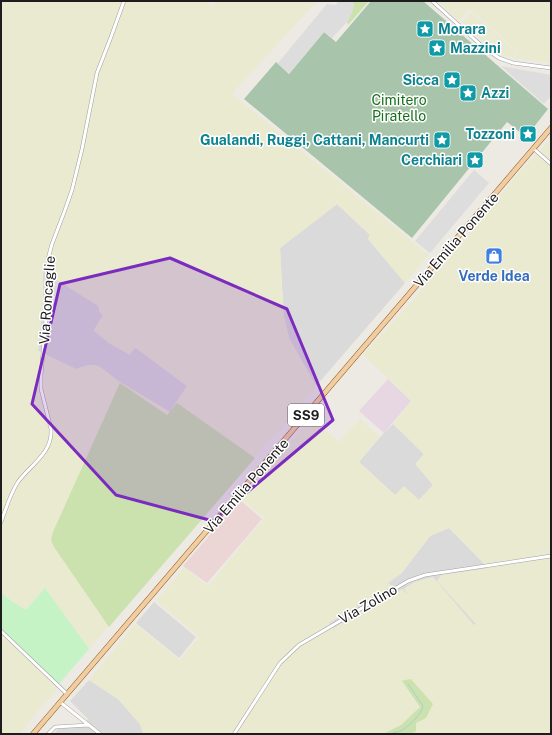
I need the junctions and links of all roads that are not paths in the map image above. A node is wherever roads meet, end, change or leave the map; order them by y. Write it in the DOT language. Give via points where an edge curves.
graph roads {
  1 [pos="124,1"];
  2 [pos="432,1"];
  3 [pos="551,68"];
  4 [pos="551,128"];
  5 [pos="534,149"];
  6 [pos="551,164"];
  7 [pos="1,522"];
  8 [pos="551,556"];
  9 [pos="1,631"];
  10 [pos="67,694"];
  11 [pos="60,702"];
  12 [pos="89,725"];
  13 [pos="33,734"];
  14 [pos="48,734"];
  15 [pos="99,734"];
  16 [pos="234,734"];
  1 -- 7 [label="street, Via Roncaglie" via="97,73 72,190 48,259 48,297 41,390 51,429 50,441 48,448 18,482"];
  2 -- 3 [label="street" via="499,58 513,63"];
  4 -- 5 [label="main road, Via Emilia Ponente / SS9"];
  5 -- 6 [label="street"];
  5 -- 10 [label="main road, Via Emilia Ponente / SS9"];
  8 -- 16 [label="street, Via Zolino" via="425,575 408,581 298,645 280,663"];
  9 -- 10 [label="street"];
  10 -- 11 [label="main road, Via Emilia Ponente / SS9"];
  11 -- 12 [label="street"];
  11 -- 13 [label="main road, Via Emilia Ponente / SS9"];
  12 -- 14 [label="street" via="55,727"];
  12 -- 15 [label="street"];
}
